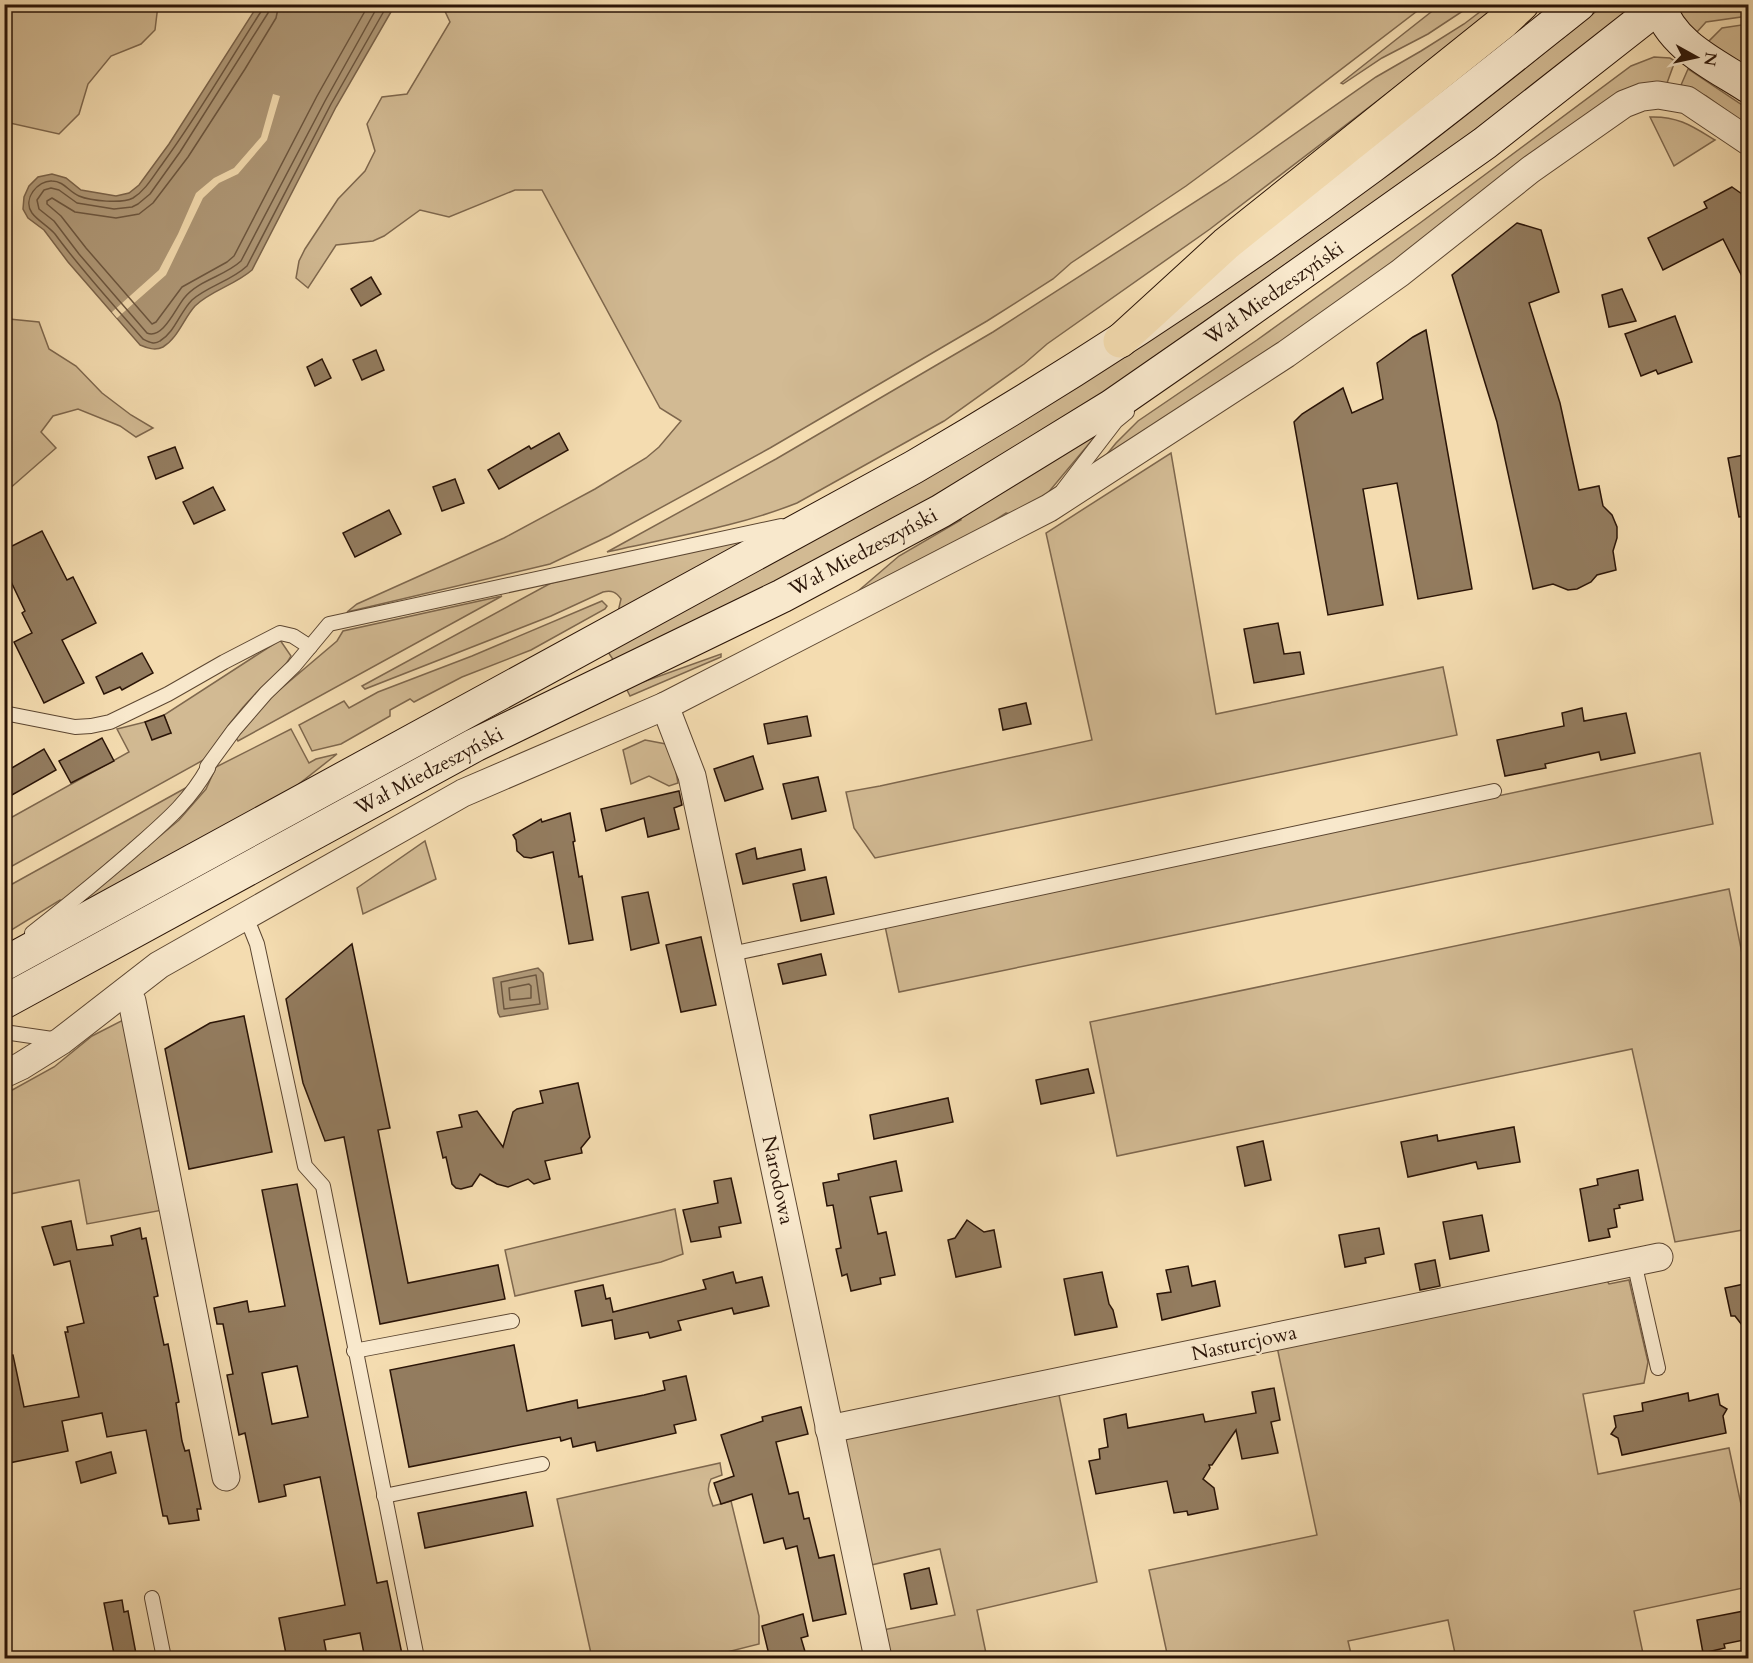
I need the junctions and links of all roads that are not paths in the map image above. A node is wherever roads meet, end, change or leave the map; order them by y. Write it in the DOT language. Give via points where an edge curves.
graph roads {
  1 [pos="1522,4"];
  2 [pos="1579,4"];
  3 [pos="1660,5"];
  4 [pos="1749,87"];
  5 [pos="1749,141"];
  6 [pos="1213,336"];
  7 [pos="1120,341"];
  8 [pos="1049,508"];
  9 [pos="821,518"];
  10 [pos="310,647"];
  11 [pos="665,706"];
  12 [pos="4,713"];
  13 [pos="1494,791"];
  14 [pos="243,918"];
  15 [pos="731,954"];
  16 [pos="4,955"];
  17 [pos="4,964"];
  18 [pos="132,1001"];
  19 [pos="4,1002"];
  20 [pos="4,1032"];
  21 [pos="61,1041"];
  22 [pos="4,1074"];
  23 [pos="1647,1260"];
  24 [pos="512,1321"];
  25 [pos="354,1352"];
  26 [pos="1658,1368"];
  27 [pos="829,1429"];
  28 [pos="542,1464"];
  29 [pos="226,1477"];
  30 [pos="384,1496"];
  31 [pos="152,1598"];
  32 [pos="164,1659"];
  33 [pos="417,1659"];
  34 [pos="878,1659"];
  1 -- 7 [label="main road" via="1226,244"];
  2 -- 7 [label="main road, Wał Miedzeszyński" via="1370,167"];
  3 -- 4 [label="main road" via="1666,22 1690,49"];
  3 -- 6 [label="main road, Wał Miedzeszyński" via="1485,143"];
  5 -- 8 [label="street, Wał Miedzeszyński" via="1687,100 1658,95 1624,104 1286,354"];
  6 -- 8 [label="lane" via="1116,422"];
  6 -- 19 [label="main road, Wał Miedzeszyński" via="1112,406 941,511 782,596 475,745"];
  7 -- 9 [label="main road, Wał Miedzeszyński" via="971,434"];
  8 -- 11 [label="street, Wał Miedzeszyński"];
  9 -- 10 [label="lane" via="329,624"];
  9 -- 17 [label="main road, Wał Miedzeszyński"];
  10 -- 12 [label="lane" via="280,633 110,722 75,726"];
  10 -- 16 [label="lane" via="234,730 183,805"];
  11 -- 14 [label="street, Wał Miedzeszyński" via="463,793"];
  11 -- 15 [label="street, Narodowa" via="692,776"];
  13 -- 15 [label="lane"];
  14 -- 21 [label="street, Wał Miedzeszyński" via="159,965"];
  14 -- 25 [label="lane" via="257,944 304,1166 323,1186"];
  15 -- 27 [label="street, Narodowa"];
  18 -- 29 [label="street"];
  20 -- 21 [label="lane"];
  21 -- 22 [label="street, Wał Miedzeszyński"];
  23 -- 26 [label="lane"];
  23 -- 27 [label="street, Nasturcjowa"];
  24 -- 25 [label="lane"];
  25 -- 30 [label="lane"];
  27 -- 34 [label="street, Narodowa"];
  28 -- 30 [label="lane"];
  30 -- 33 [label="lane"];
  31 -- 32 [label="lane"];
}
